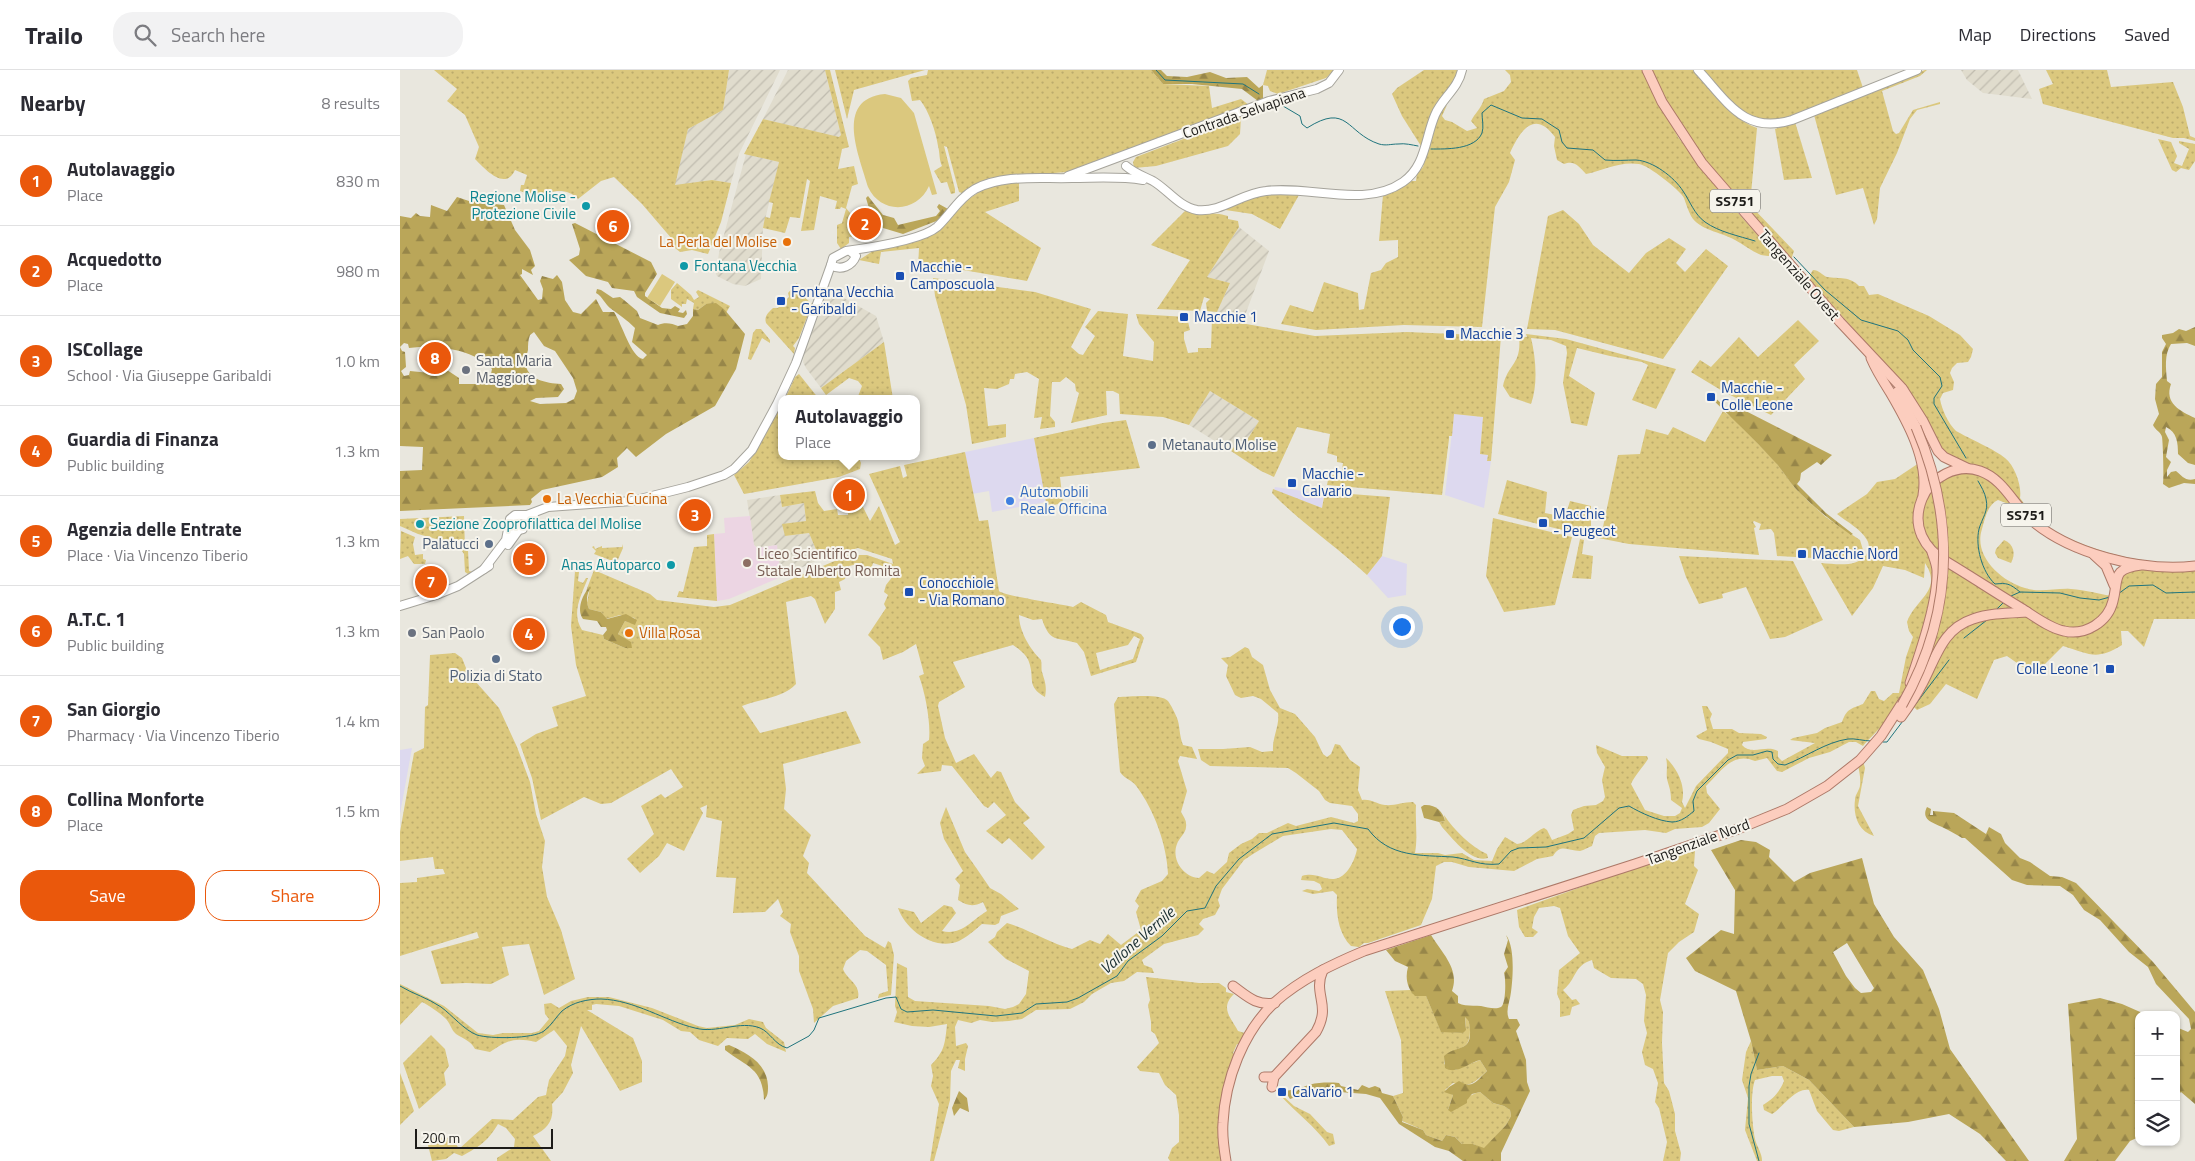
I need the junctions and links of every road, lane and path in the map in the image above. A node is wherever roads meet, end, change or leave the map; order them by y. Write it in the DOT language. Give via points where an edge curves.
graph roads {
  1 [pos="1340,70"];
  2 [pos="1462,70"];
  3 [pos="1647,70"];
  4 [pos="1698,70"];
  5 [pos="1917,70"];
  6 [pos="1142,149"];
  7 [pos="1112,160"];
  8 [pos="1126,165"];
  9 [pos="1114,176"];
  10 [pos="1059,178"];
  11 [pos="1153,181"];
  12 [pos="853,253"];
  13 [pos="831,265"];
  14 [pos="841,268"];
  15 [pos="822,290"];
  16 [pos="1870,355"];
  17 [pos="781,395"];
  18 [pos="778,402"];
  19 [pos="1967,468"];
  20 [pos="1923,497"];
  21 [pos="522,519"];
  22 [pos="510,526"];
  23 [pos="518,531"];
  24 [pos="1932,552"];
  25 [pos="2092,553"];
  26 [pos="2141,565"];
  27 [pos="2194,566"];
  28 [pos="484,569"];
  29 [pos="2114,588"];
  30 [pos="400,606"];
  31 [pos="2028,612"];
  32 [pos="1902,704"];
  33 [pos="1881,736"];
  34 [pos="1323,969"];
  35 [pos="1301,983"];
  36 [pos="1233,986"];
  37 [pos="1318,990"];
  38 [pos="1255,1002"];
  39 [pos="1275,1002"];
  40 [pos="1258,1024"];
  41 [pos="1264,1077"];
  42 [pos="1274,1077"];
  43 [pos="1272,1086"];
  44 [pos="1226,1161"];
  1 -- 6 [label="main road, Contrada Selvapiana" via="1329,83 1317,89 1269,101"];
  2 -- 11 [label="main road" via="1459,83 1435,114 1420,165 1404,181 1387,191 1347,194 1266,190 1216,208 1197,210"];
  3 -- 16 [label="main road, Tangenziale Ovest / SS751" via="1662,102 1702,163"];
  4 -- 5 [label="main road" via="1742,116 1756,123 1776,125"];
  6 -- 7 [label="main road, Contrada Selvapiana"];
  6 -- 8 [label="main road, Contrada Selvapiana"];
  7 -- 8 [label="main road" via="1122,160"];
  7 -- 9 [label="main road" via="1107,169"];
  7 -- 10 [label="main road, Contrada Selvapiana"];
  8 -- 9 [label="main road" via="1124,174"];
  8 -- 11 [label="main road"];
  9 -- 10 [label="main road"];
  9 -- 11 [label="main road"];
  10 -- 12 [label="main road" via="992,182 973,190 931,232"];
  12 -- 13 [label="main road" via="835,255"];
  12 -- 14 [label="main road" via="850,264"];
  13 -- 14 [label="main road"];
  13 -- 15 [label="main road"];
  14 -- 15 [label="main road" via="829,278"];
  15 -- 17 [label="main road"];
  16 -- 19 [label="main road, Tangenziale Ovest" via="1910,399 1938,451"];
  16 -- 20 [label="main road, Tangenziale Ovest" via="1898,405 1919,455 1924,469"];
  16 -- 32 [label="main road, Tangenziale Nord, bridge" via="1916,427 1930,462 1942,514 1943,582 1935,627 1920,670"];
  18 -- 21 [label="main road" via="752,450 724,475 632,501 548,507"];
  19 -- 20 [label="main road" via="1936,479"];
  19 -- 25 [label="main road, SS751" via="1994,478 2045,530"];
  20 -- 24 [label="main road, Tangenziale Ovest" via="1918,513 1919,530"];
  21 -- 22 [label="main road" via="512,517"];
  21 -- 23 [label="main road" via="523,529"];
  22 -- 23 [label="main road"];
  22 -- 28 [label="main road" via="504,544"];
  23 -- 28 [label="main road" via="503,553"];
  24 -- 31 [label="main road"];
  24 -- 32 [label="main road, bridge" via="1937,572 1933,600"];
  25 -- 26 [label="main road"];
  25 -- 29 [label="main road" via="2106,566"];
  26 -- 27 [label="main road"];
  26 -- 29 [label="main road" via="2124,570 2115,579"];
  28 -- 30 [label="main road" via="458,586"];
  29 -- 31 [label="main road" via="2113,603 2106,616 2080,632 2064,631"];
  31 -- 33 [label="main road" via="1983,616 1962,623 1953,630 1938,650 1909,706"];
  32 -- 33 [label="main road, Tangenziale Nord"];
  33 -- 34 [label="main road, Tangenziale Nord" via="1844,774 1787,809 1635,864 1364,951"];
  34 -- 35 [label="main road, Tangenziale Nord"];
  34 -- 37 [label="main road"];
  35 -- 37 [label="main road"];
  35 -- 39 [label="main road, Tangenziale Nord"];
  36 -- 38 [label="main road"];
  37 -- 42 [label="main road" via="1324,1003 1316,1032"];
  38 -- 39 [label="main road" via="1264,1005"];
  38 -- 40 [label="main road"];
  39 -- 40 [label="main road, Tangenziale Nord"];
  40 -- 44 [label="main road, Tangenziale Nord" via="1230,1078 1222,1124"];
  41 -- 42 [label="main road"];
  42 -- 43 [label="main road"];
}
